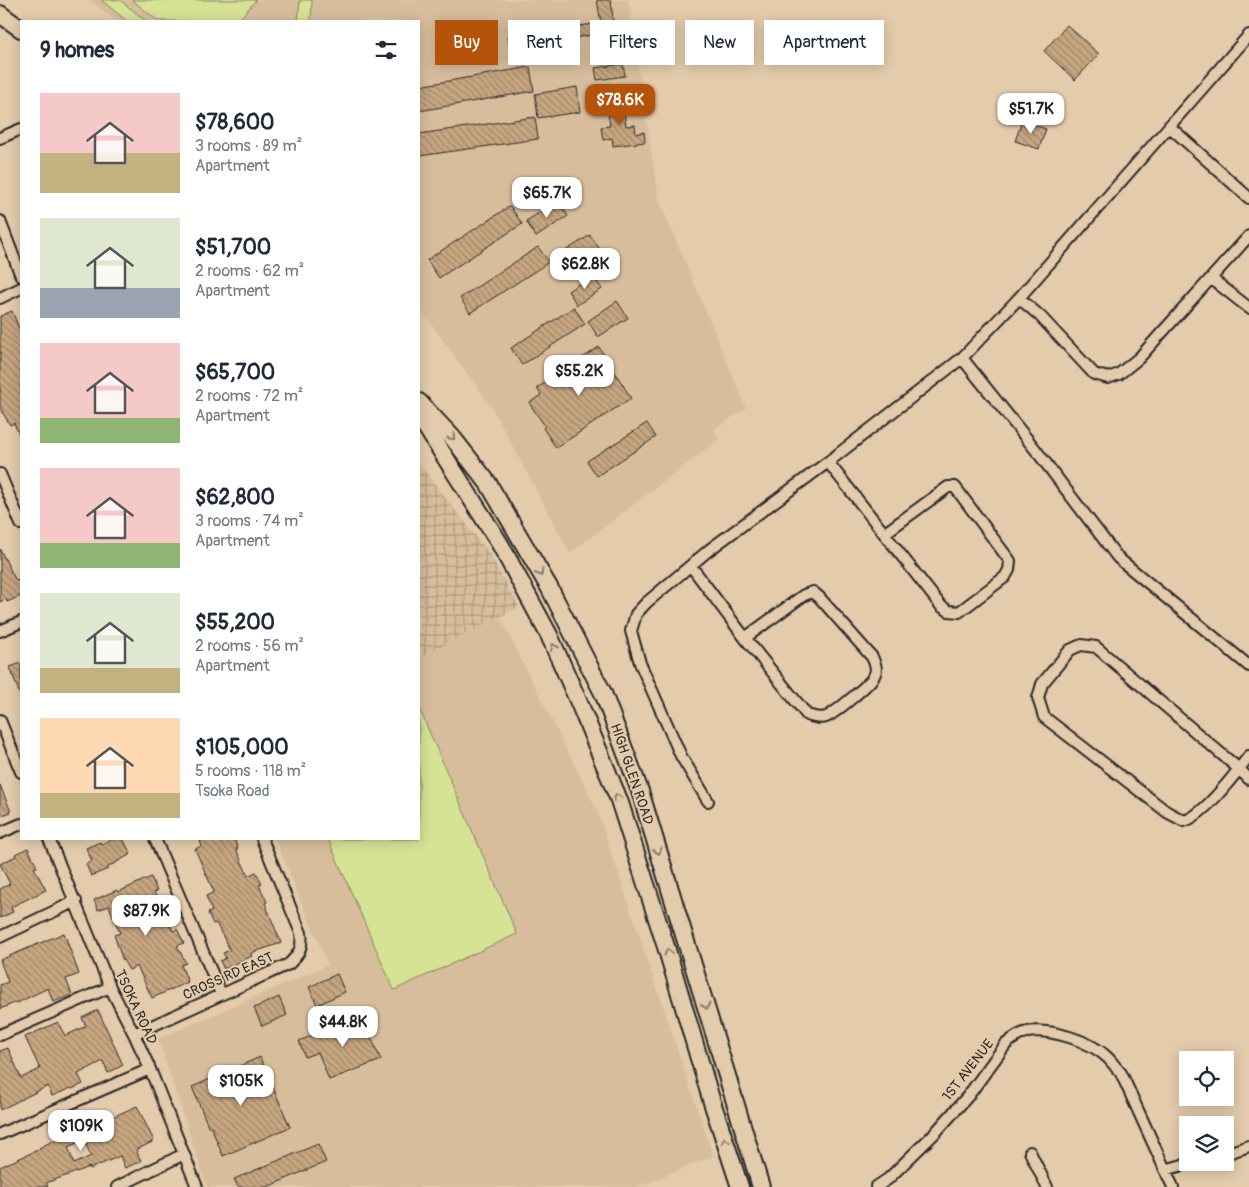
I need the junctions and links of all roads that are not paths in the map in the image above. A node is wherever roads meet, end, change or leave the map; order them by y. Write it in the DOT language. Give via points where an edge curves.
graph roads {
  1 [pos="0,14"];
  2 [pos="20,28"];
  3 [pos="1249,35"];
  4 [pos="1169,126"];
  5 [pos="20,129"];
  6 [pos="0,138"];
  7 [pos="1249,198"];
  8 [pos="0,221"];
  9 [pos="1249,236"];
  10 [pos="20,273"];
  11 [pos="1212,279"];
  12 [pos="20,288"];
  13 [pos="0,298"];
  14 [pos="1020,298"];
  15 [pos="1249,308"];
  16 [pos="962,358"];
  17 [pos="420,403"];
  18 [pos="420,418"];
  19 [pos="828,462"];
  20 [pos="0,474"];
  21 [pos="20,522"];
  22 [pos="885,533"];
  23 [pos="691,566"];
  24 [pos="20,622"];
  25 [pos="0,631"];
  26 [pos="745,638"];
  27 [pos="1249,666"];
  28 [pos="1,726"];
  29 [pos="1249,756"];
  30 [pos="1239,769"];
  31 [pos="20,770"];
  32 [pos="1249,779"];
  33 [pos="708,801"];
  34 [pos="20,824"];
  35 [pos="0,833"];
  36 [pos="49,840"];
  37 [pos="155,840"];
  38 [pos="262,840"];
  39 [pos="76,901"];
  40 [pos="0,937"];
  41 [pos="110,986"];
  42 [pos="221,994"];
  43 [pos="134,1034"];
  44 [pos="0,1035"];
  45 [pos="150,1069"];
  46 [pos="0,1134"];
  47 [pos="1249,1146"];
  48 [pos="1234,1151"];
  49 [pos="1030,1152"];
  50 [pos="184,1154"];
  51 [pos="1179,1166"];
  52 [pos="1165,1170"];
  53 [pos="117,1187"];
  54 [pos="197,1187"];
  55 [pos="740,1187"];
  56 [pos="761,1187"];
  57 [pos="876,1187"];
  58 [pos="1047,1187"];
  59 [pos="1173,1187"];
  1 -- 2 [label="main road"];
  3 -- 4 [label="street"];
  4 -- 7 [label="street"];
  4 -- 14 [label="street"];
  5 -- 6 [label="street"];
  8 -- 10 [label="street"];
  9 -- 11 [label="street"];
  11 -- 14 [label="street" via="1139,358 1119,374 1108,378 1094,374"];
  11 -- 15 [label="street"];
  12 -- 13 [label="street"];
  14 -- 16 [label="street"];
  16 -- 19 [label="street"];
  16 -- 27 [label="street" via="1118,558"];
  17 -- 56 [label="main road, HIGH GLEN ROAD, one-way" via="488,483 549,588 603,693 640,791"];
  55 -- 18 [label="main road, HIGH GLEN ROAD, one-way" via="622,809 580,705 549,635 500,544"];
  19 -- 22 [label="street"];
  19 -- 23 [label="street"];
  20 -- 21 [label="street"];
  22 -- 22 [label="street" via="941,606 949,611 959,612 1005,577 1009,570 1010,560 955,487 948,487"];
  23 -- 26 [label="street"];
  23 -- 33 [label="street" via="646,603 636,614 630,630 640,663 681,756"];
  24 -- 25 [label="street"];
  26 -- 26 [label="street" via="807,715 817,718 827,717 874,676 876,667 872,658 813,592 804,595"];
  28 -- 31 [label="street"];
  29 -- 30 [label="street"];
  30 -- 30 [label="street" via="1096,647 1081,646 1070,650 1042,684 1038,698 1044,717 1167,812 1184,821 1198,815"];
  30 -- 32 [label="street"];
  34 -- 35 [label="street"];
  36 -- 39 [label="street, TSOKA ROAD"];
  37 -- 42 [label="street"];
  38 -- 42 [label="street, CROSS RD EAST" via="303,943 300,954 289,964"];
  39 -- 40 [label="street"];
  39 -- 41 [label="street, TSOKA ROAD"];
  41 -- 43 [label="street, TSOKA ROAD"];
  41 -- 44 [label="street"];
  42 -- 43 [label="street, CROSS RD EAST"];
  43 -- 45 [label="street, TSOKA ROAD"];
  45 -- 46 [label="street"];
  45 -- 50 [label="street, TSOKA ROAD"];
  47 -- 48 [label="street"];
  49 -- 58 [label="street"];
  50 -- 53 [label="street"];
  50 -- 54 [label="street, TSOKA ROAD"];
  51 -- 52 [label="street"];
  52 -- 57 [label="street, 1ST AVENUE" via="1120,1073 1108,1058 1061,1033 1027,1032 1006,1044 968,1096 888,1179"];
  52 -- 59 [label="street, 1ST AVENUE"];
}
